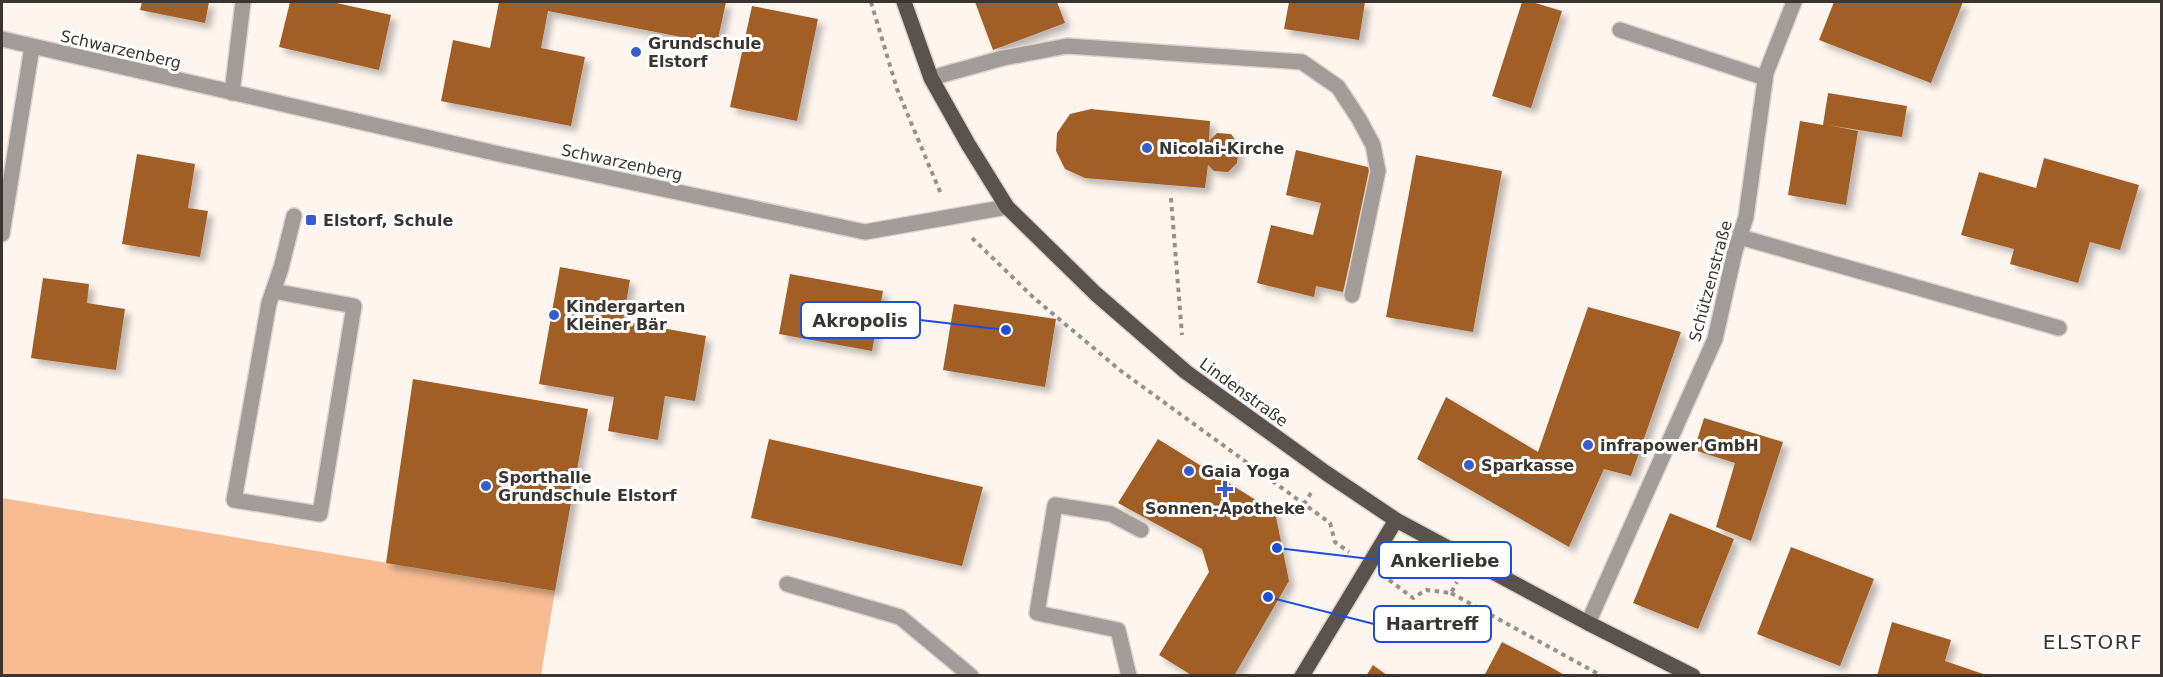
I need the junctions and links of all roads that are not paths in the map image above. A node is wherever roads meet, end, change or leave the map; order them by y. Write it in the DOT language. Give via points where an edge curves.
graph roads {
  1 [pos="243,2"];
  2 [pos="904,2"];
  3 [pos="1794,2"];
  4 [pos="1620,30"];
  5 [pos="2,39"];
  6 [pos="32,47"];
  7 [pos="931,78"];
  8 [pos="1765,78"];
  9 [pos="232,93"];
  10 [pos="1007,207"];
  11 [pos="294,216"];
  12 [pos="2,234"];
  13 [pos="1740,237"];
  14 [pos="273,291"];
  15 [pos="1352,295"];
  16 [pos="2058,328"];
  17 [pos="1396,520"];
  18 [pos="1141,530"];
  19 [pos="787,584"];
  20 [pos="1588,623"];
  21 [pos="971,675"];
  22 [pos="1130,675"];
  23 [pos="1302,675"];
  24 [pos="1693,675"];
  1 -- 9 [label="street"];
  2 -- 7 [label="main road, Lindenstraße"];
  3 -- 8 [label="street, Schützenstraße"];
  4 -- 8 [label="street"];
  5 -- 6 [label="street, Schwarzenberg"];
  6 -- 9 [label="street, Schwarzenberg"];
  6 -- 12 [label="street"];
  7 -- 10 [label="main road, Lindenstraße"];
  7 -- 15 [label="street" via="1066,46 1302,62 1338,87 1373,145 1378,171"];
  8 -- 13 [label="street, Schützenstraße"];
  9 -- 10 [label="street, Schwarzenberg" via="865,232"];
  10 -- 17 [label="main road, Lindenstraße" via="1096,294 1186,372"];
  11 -- 14 [label="street"];
  13 -- 16 [label="street"];
  13 -- 20 [label="street, Schützenstraße" via="1710,352"];
  14 -- 14 [label="street" via="234,500 320,514 354,306"];
  17 -- 20 [label="main road, Lindenstraße"];
  17 -- 23 [label="main road"];
  18 -- 22 [label="street" via="1111,514 1055,505 1037,613 1118,630"];
  19 -- 21 [label="street" via="900,617"];
  20 -- 24 [label="main road, Lindenstraße"];
}
